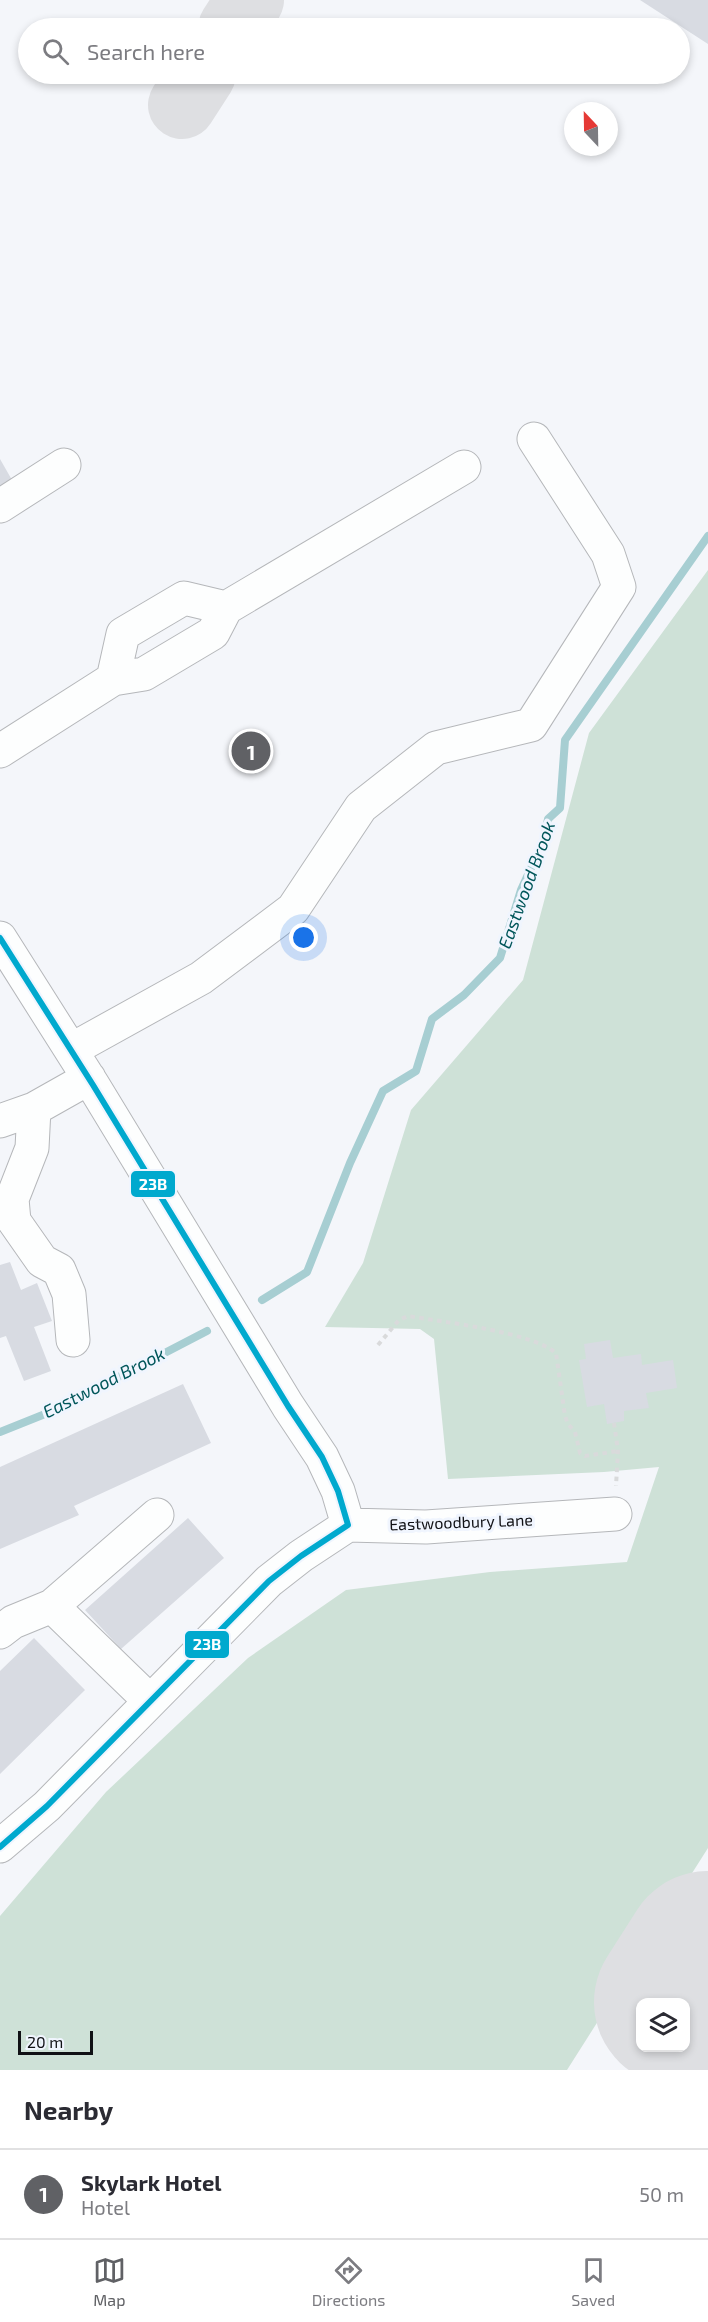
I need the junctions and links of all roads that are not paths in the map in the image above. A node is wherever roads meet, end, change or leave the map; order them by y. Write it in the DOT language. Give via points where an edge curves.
graph roads {
  1 [pos="534,439"];
  2 [pos="64,465"];
  3 [pos="464,467"];
  4 [pos="0,506"];
  5 [pos="226,608"];
  6 [pos="113,679"];
  7 [pos="0,751"];
  8 [pos="0,938"];
  9 [pos="71,1050"];
  10 [pos="89,1078"];
  11 [pos="34,1109"];
  12 [pos="0,1122"];
  13 [pos="73,1340"];
  14 [pos="615,1514"];
  15 [pos="157,1515"];
  16 [pos="348,1525"];
  17 [pos="52,1606"];
  18 [pos="0,1632"];
  19 [pos="150,1701"];
  20 [pos="1,1846"];
  1 -- 9 [label="street" via="608,554 618,587 531,725 436,748 362,807 293,909 201,978"];
  2 -- 4 [label="street"];
  3 -- 5 [label="street"];
  5 -- 6 [label="street" via="213,633 144,674"];
  5 -- 6 [label="street" via="184,598 123,634"];
  6 -- 7 [label="street"];
  8 -- 9 [label="street"];
  9 -- 10 [label="street"];
  10 -- 11 [label="street"];
  10 -- 16 [label="street" via="322,1457"];
  11 -- 12 [label="street"];
  11 -- 13 [label="street" via="32,1148 12,1199 14,1221 42,1262 59,1270 69,1294"];
  14 -- 16 [label="street, Eastwoodbury Lane" via="426,1527"];
  15 -- 17 [label="street"];
  16 -- 19 [label="street" via="269,1581"];
  17 -- 18 [label="street" via="13,1622"];
  17 -- 19 [label="street"];
  19 -- 20 [label="street" via="48,1806"];
}
